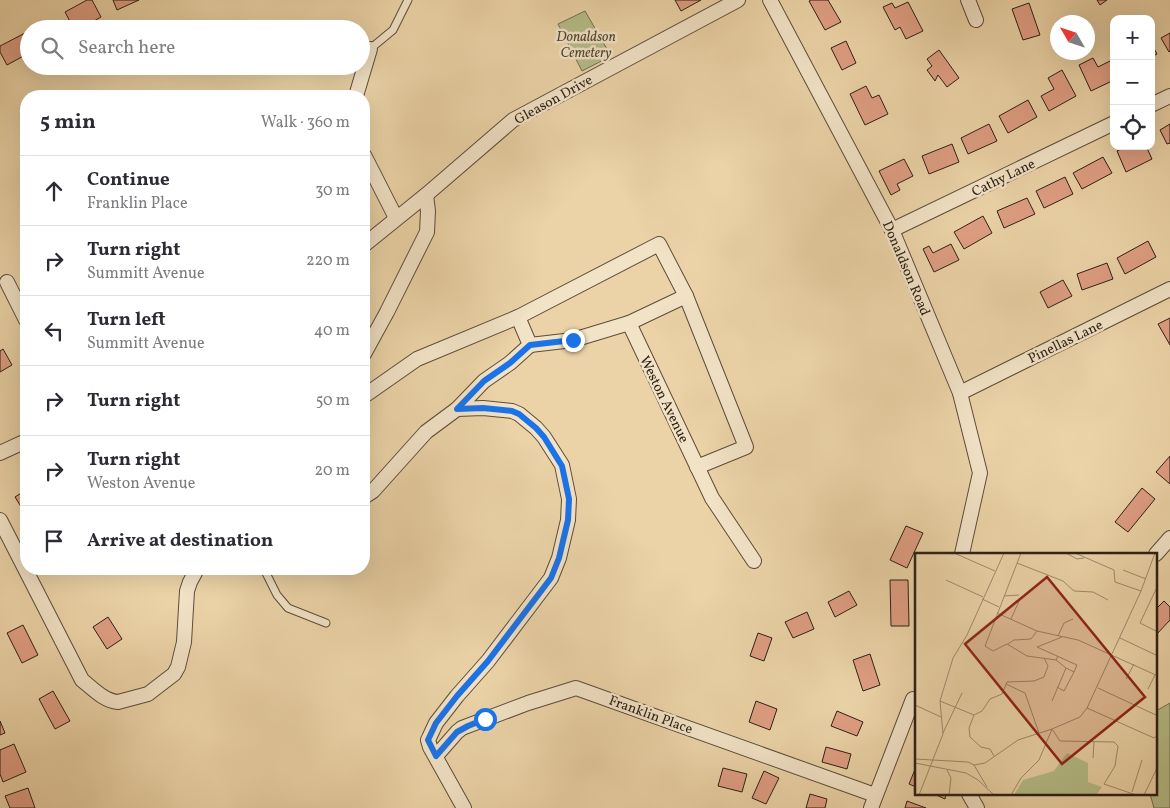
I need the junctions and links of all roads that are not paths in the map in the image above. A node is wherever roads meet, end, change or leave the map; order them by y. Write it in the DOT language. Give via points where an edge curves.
graph roads {
  1 [pos="408,0"];
  2 [pos="738,0"];
  3 [pos="770,0"];
  4 [pos="968,0"];
  5 [pos="976,20"];
  6 [pos="370,49"];
  7 [pos="362,75"];
  8 [pos="358,90"];
  9 [pos="1170,96"];
  10 [pos="1155,103"];
  11 [pos="1110,125"];
  12 [pos="370,168"];
  13 [pos="426,195"];
  14 [pos="396,218"];
  15 [pos="892,230"];
  16 [pos="370,240"];
  17 [pos="7,282"];
  18 [pos="1170,288"];
  19 [pos="686,296"];
  20 [pos="20,308"];
  21 [pos="518,317"];
  22 [pos="629,323"];
  23 [pos="370,343"];
  24 [pos="530,345"];
  25 [pos="370,392"];
  26 [pos="960,393"];
  27 [pos="457,409"];
  28 [pos="20,444"];
  29 [pos="0,453"];
  30 [pos="697,467"];
  31 [pos="370,493"];
  32 [pos="0,520"];
  33 [pos="1170,538"];
  34 [pos="962,553"];
  35 [pos="1157,553"];
  36 [pos="20,559"];
  37 [pos="754,562"];
  38 [pos="28,575"];
  39 [pos="194,575"];
  40 [pos="267,575"];
  41 [pos="326,623"];
  42 [pos="915,700"];
  43 [pos="436,756"];
  44 [pos="970,796"];
  45 [pos="873,801"];
  46 [pos="464,808"];
  47 [pos="977,808"];
  1 -- 6 [label="lane" via="393,30"];
  2 -- 13 [label="street, Gleason Drive" via="513,120"];
  3 -- 15 [label="street, Donaldson Road"];
  4 -- 5 [label="street"];
  7 -- 8 [label="street"];
  9 -- 10 [label="street"];
  11 -- 15 [label="street, Cathy Lane"];
  12 -- 14 [label="street"];
  13 -- 14 [label="street, Gleason Drive"];
  13 -- 23 [label="street" via="427,232"];
  14 -- 16 [label="street, Gleason Drive"];
  15 -- 26 [label="street, Donaldson Road"];
  17 -- 20 [label="street"];
  18 -- 26 [label="street, Pinellas Lane"];
  19 -- 21 [label="street" via="659,244"];
  19 -- 22 [label="street"];
  19 -- 30 [label="street" via="746,447"];
  21 -- 24 [label="street"];
  21 -- 25 [label="street" via="417,359"];
  22 -- 24 [label="street" via="573,340"];
  22 -- 30 [label="street, Weston Avenue"];
  24 -- 27 [label="street" via="484,381"];
  26 -- 34 [label="street, Donaldson Road" via="980,473"];
  27 -- 31 [label="street" via="426,432"];
  27 -- 43 [label="street" via="512,411 536,428 562,466 569,499 568,520 551,578 436,723 428,740"];
  28 -- 29 [label="street"];
  30 -- 37 [label="street, Weston Avenue" via="712,498"];
  32 -- 36 [label="street"];
  33 -- 35 [label="street"];
  38 -- 39 [label="street" via="82,680 101,696 118,702 148,694 174,674 184,642 187,591"];
  40 -- 41 [label="lane" via="288,608"];
  42 -- 45 [label="street"];
  43 -- 45 [label="street, Franklin Place" via="462,728 576,688"];
  43 -- 46 [label="street"];
  44 -- 47 [label="street"];
}
